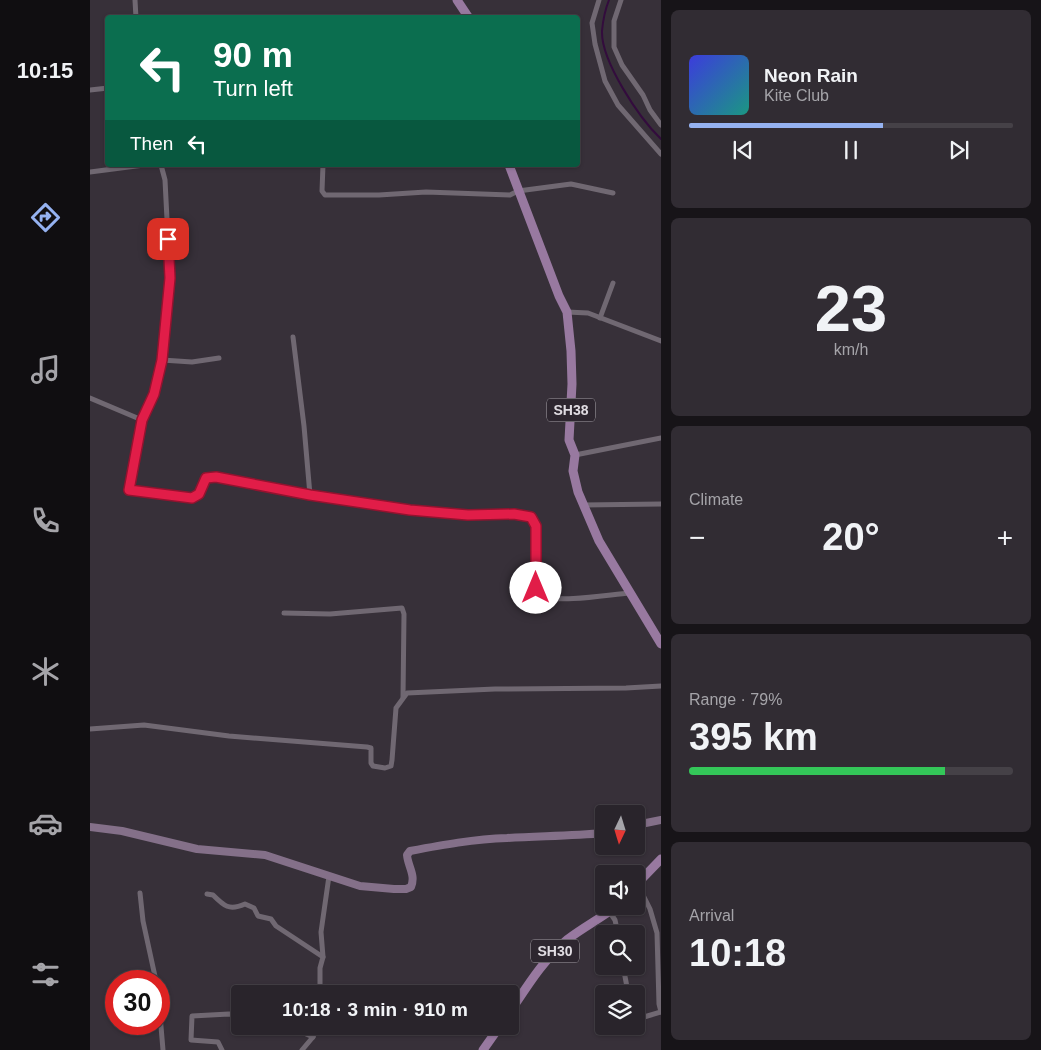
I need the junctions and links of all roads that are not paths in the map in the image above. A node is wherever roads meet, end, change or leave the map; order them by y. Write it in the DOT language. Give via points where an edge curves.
graph roads {
  1 [pos="135,0"];
  2 [pos="457,0"];
  3 [pos="599,0"];
  4 [pos="621,0"];
  5 [pos="136,15"];
  6 [pos="468,15"];
  7 [pos="105,88"];
  8 [pos="90,90"];
  9 [pos="661,125"];
  10 [pos="661,154"];
  11 [pos="129,167"];
  12 [pos="161,167"];
  13 [pos="323,167"];
  14 [pos="509,167"];
  15 [pos="90,172"];
  16 [pos="518,191"];
  17 [pos="613,193"];
  18 [pos="613,283"];
  19 [pos="567,312"];
  20 [pos="600,318"];
  21 [pos="292,337"];
  22 [pos="661,341"];
  23 [pos="219,358"];
  24 [pos="162,360"];
  25 [pos="90,398"];
  26 [pos="142,420"];
  27 [pos="661,438"];
  28 [pos="575,456"];
  29 [pos="310,495"];
  30 [pos="661,504"];
  31 [pos="583,505"];
  32 [pos="631,593"];
  33 [pos="284,613"];
  34 [pos="661,644"];
  35 [pos="661,686"];
  36 [pos="403,697"];
  37 [pos="90,729"];
  38 [pos="661,820"];
  39 [pos="645,823"];
  40 [pos="90,827"];
  41 [pos="595,834"];
  42 [pos="661,859"];
  43 [pos="661,868"];
  44 [pos="329,876"];
  45 [pos="645,878"];
  46 [pos="645,881"];
  47 [pos="140,893"];
  48 [pos="207,894"];
  49 [pos="645,901"];
  50 [pos="599,915"];
  51 [pos="602,915"];
  52 [pos="323,957"];
  53 [pos="154,970"];
  54 [pos="320,985"];
  55 [pos="519,988"];
  56 [pos="519,997"];
  57 [pos="661,1012"];
  58 [pos="231,1014"];
  59 [pos="645,1017"];
  60 [pos="162,1035"];
  61 [pos="308,1035"];
  62 [pos="487,1035"];
  63 [pos="494,1035"];
  64 [pos="313,1037"];
  65 [pos="163,1050"];
  66 [pos="222,1050"];
  67 [pos="302,1050"];
  68 [pos="477,1050"];
  69 [pos="483,1050"];
  1 -- 5 [label="street"];
  2 -- 6 [label="main road"];
  3 -- 10 [label="street" via="592,23 605,81 618,105"];
  4 -- 9 [label="street" via="614,21 614,47"];
  7 -- 8 [label="street"];
  11 -- 15 [label="street"];
  12 -- 24 [label="street" via="170,278"];
  13 -- 16 [label="street" via="322,191 325,195 510,194"];
  14 -- 16 [label="main road, SH38"];
  16 -- 17 [label="street" via="570,184"];
  16 -- 19 [label="main road, SH38"];
  18 -- 20 [label="street"];
  19 -- 20 [label="street" via="588,313"];
  19 -- 28 [label="main road, SH38" via="572,384 569,440"];
  20 -- 22 [label="street"];
  21 -- 29 [label="street"];
  23 -- 24 [label="street" via="192,362"];
  24 -- 26 [label="street" via="154,394"];
  25 -- 26 [label="street"];
  26 -- 29 [label="street" via="129,490 192,498 199,494 206,478 216,477"];
  27 -- 28 [label="street"];
  28 -- 31 [label="main road, SH38" via="573,471"];
  29 -- 32 [label="street" via="410,510 531,517 536,526 536,588 540,596 562,598"];
  30 -- 31 [label="street"];
  31 -- 32 [label="main road, SH38" via="599,541"];
  32 -- 34 [label="main road, SH38"];
  33 -- 36 [label="street" via="330,614 402,608"];
  35 -- 36 [label="street" via="495,689 410,693"];
  36 -- 37 [label="street" via="396,708 391,766 385,768 373,766 372,748 361,746 229,736 144,725"];
  38 -- 39 [label="street"];
  40 -- 44 [label="street" via="122,831 197,849 264,855"];
  41 -- 44 [label="street" via="466,841 410,851 408,865 413,875 411,887 406,889 360,886"];
  42 -- 45 [label="main road"];
  43 -- 46 [label="main road"];
  44 -- 52 [label="street" via="321,932"];
  47 -- 53 [label="street"];
  48 -- 52 [label="street" via="213,895 225,907 237,908 245,904 254,908 258,916 271,919 276,926"];
  49 -- 57 [label="street" via="657,934"];
  50 -- 55 [label="main road" via="549,949"];
  51 -- 56 [label="main road, SH30" via="549,957"];
  52 -- 54 [label="street"];
  57 -- 59 [label="street"];
  58 -- 66 [label="street" via="192,1016 191,1040 218,1042"];
  60 -- 65 [label="street"];
  61 -- 64 [label="street"];
  62 -- 68 [label="main road"];
  63 -- 69 [label="main road"];
  64 -- 67 [label="street"];
}
